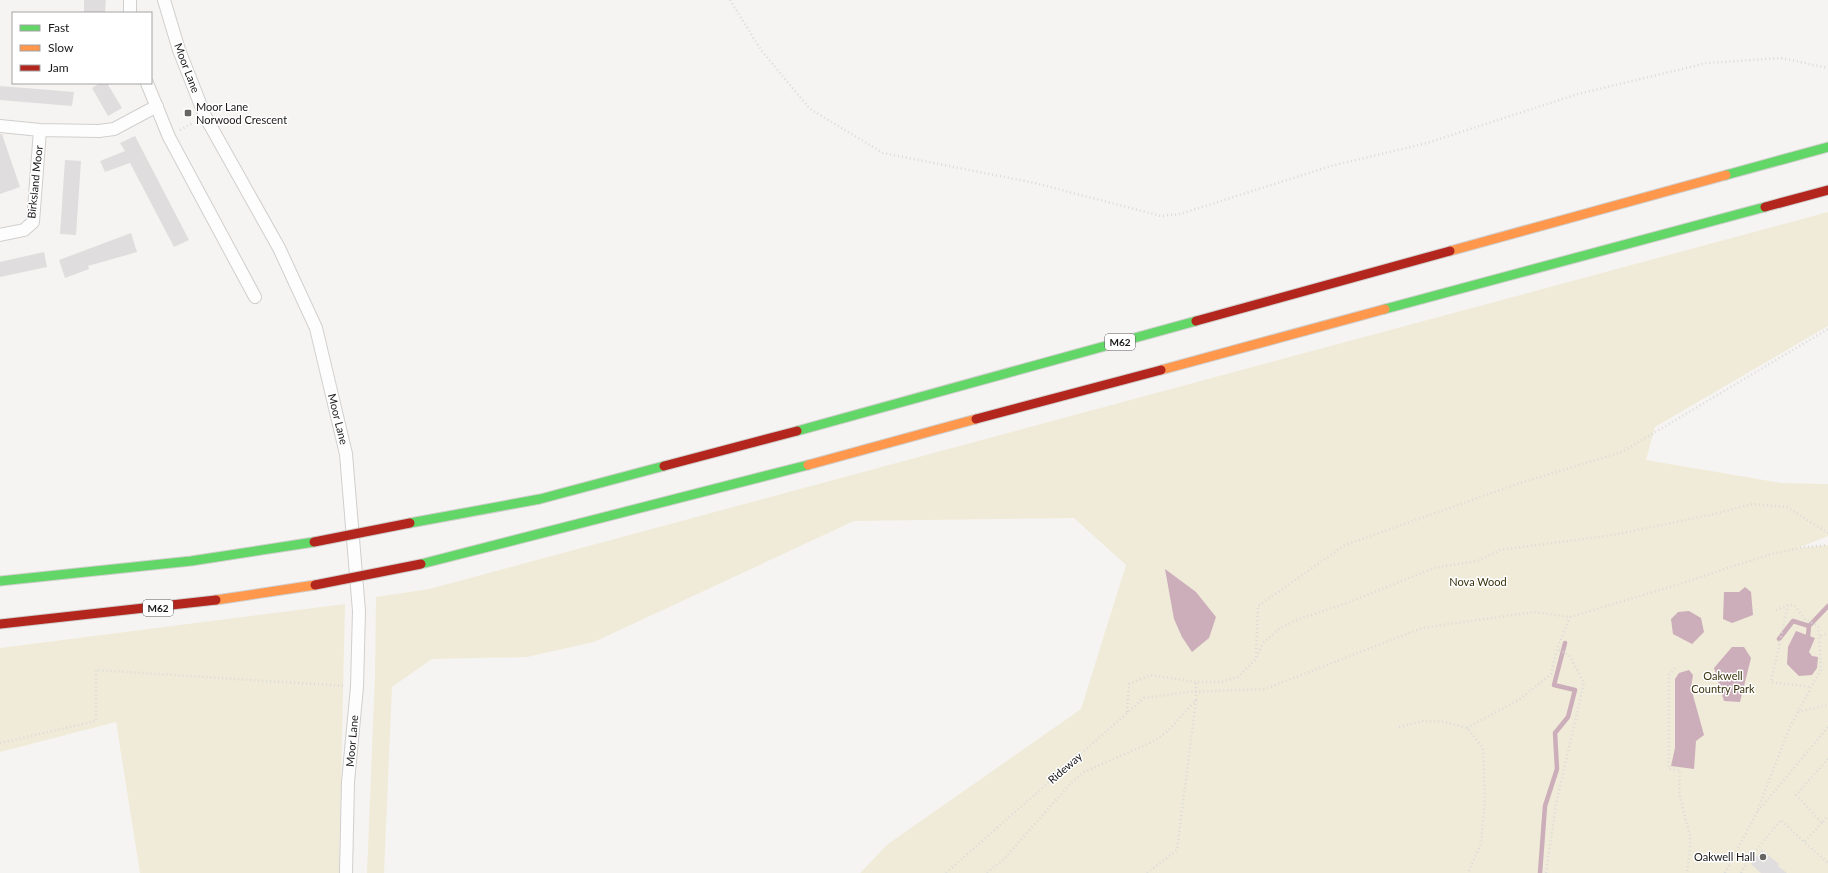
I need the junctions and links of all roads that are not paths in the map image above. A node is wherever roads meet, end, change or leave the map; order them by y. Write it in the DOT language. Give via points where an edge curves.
graph roads {
  1 [pos="130,0"];
  2 [pos="164,0"];
  3 [pos="130,12"];
  4 [pos="147,84"];
  5 [pos="156,106"];
  6 [pos="0,126"];
  7 [pos="40,130"];
  8 [pos="1828,147"];
  9 [pos="1828,190"];
  10 [pos="0,235"];
  11 [pos="255,298"];
  12 [pos="0,581"];
  13 [pos="0,624"];
  14 [pos="346,873"];
  1 -- 3 [label="street"];
  2 -- 14 [label="street, Moor Lane" via="179,50 205,116 279,248 316,328 346,454 359,611 357,687 348,782"];
  4 -- 5 [label="street"];
  5 -- 7 [label="street, Birksland Moor" via="114,129"];
  5 -- 11 [label="street" via="169,137"];
  6 -- 7 [label="street, Birksland Moor"];
  7 -- 10 [label="street, Birksland Moor" via="33,222 24,230"];
  8 -- 12 [label="highway, M62, bridge" via="540,499 314,542 191,561"];
  9 -- 13 [label="highway, M62, bridge" via="766,476 421,564 315,585 192,604"];
}
